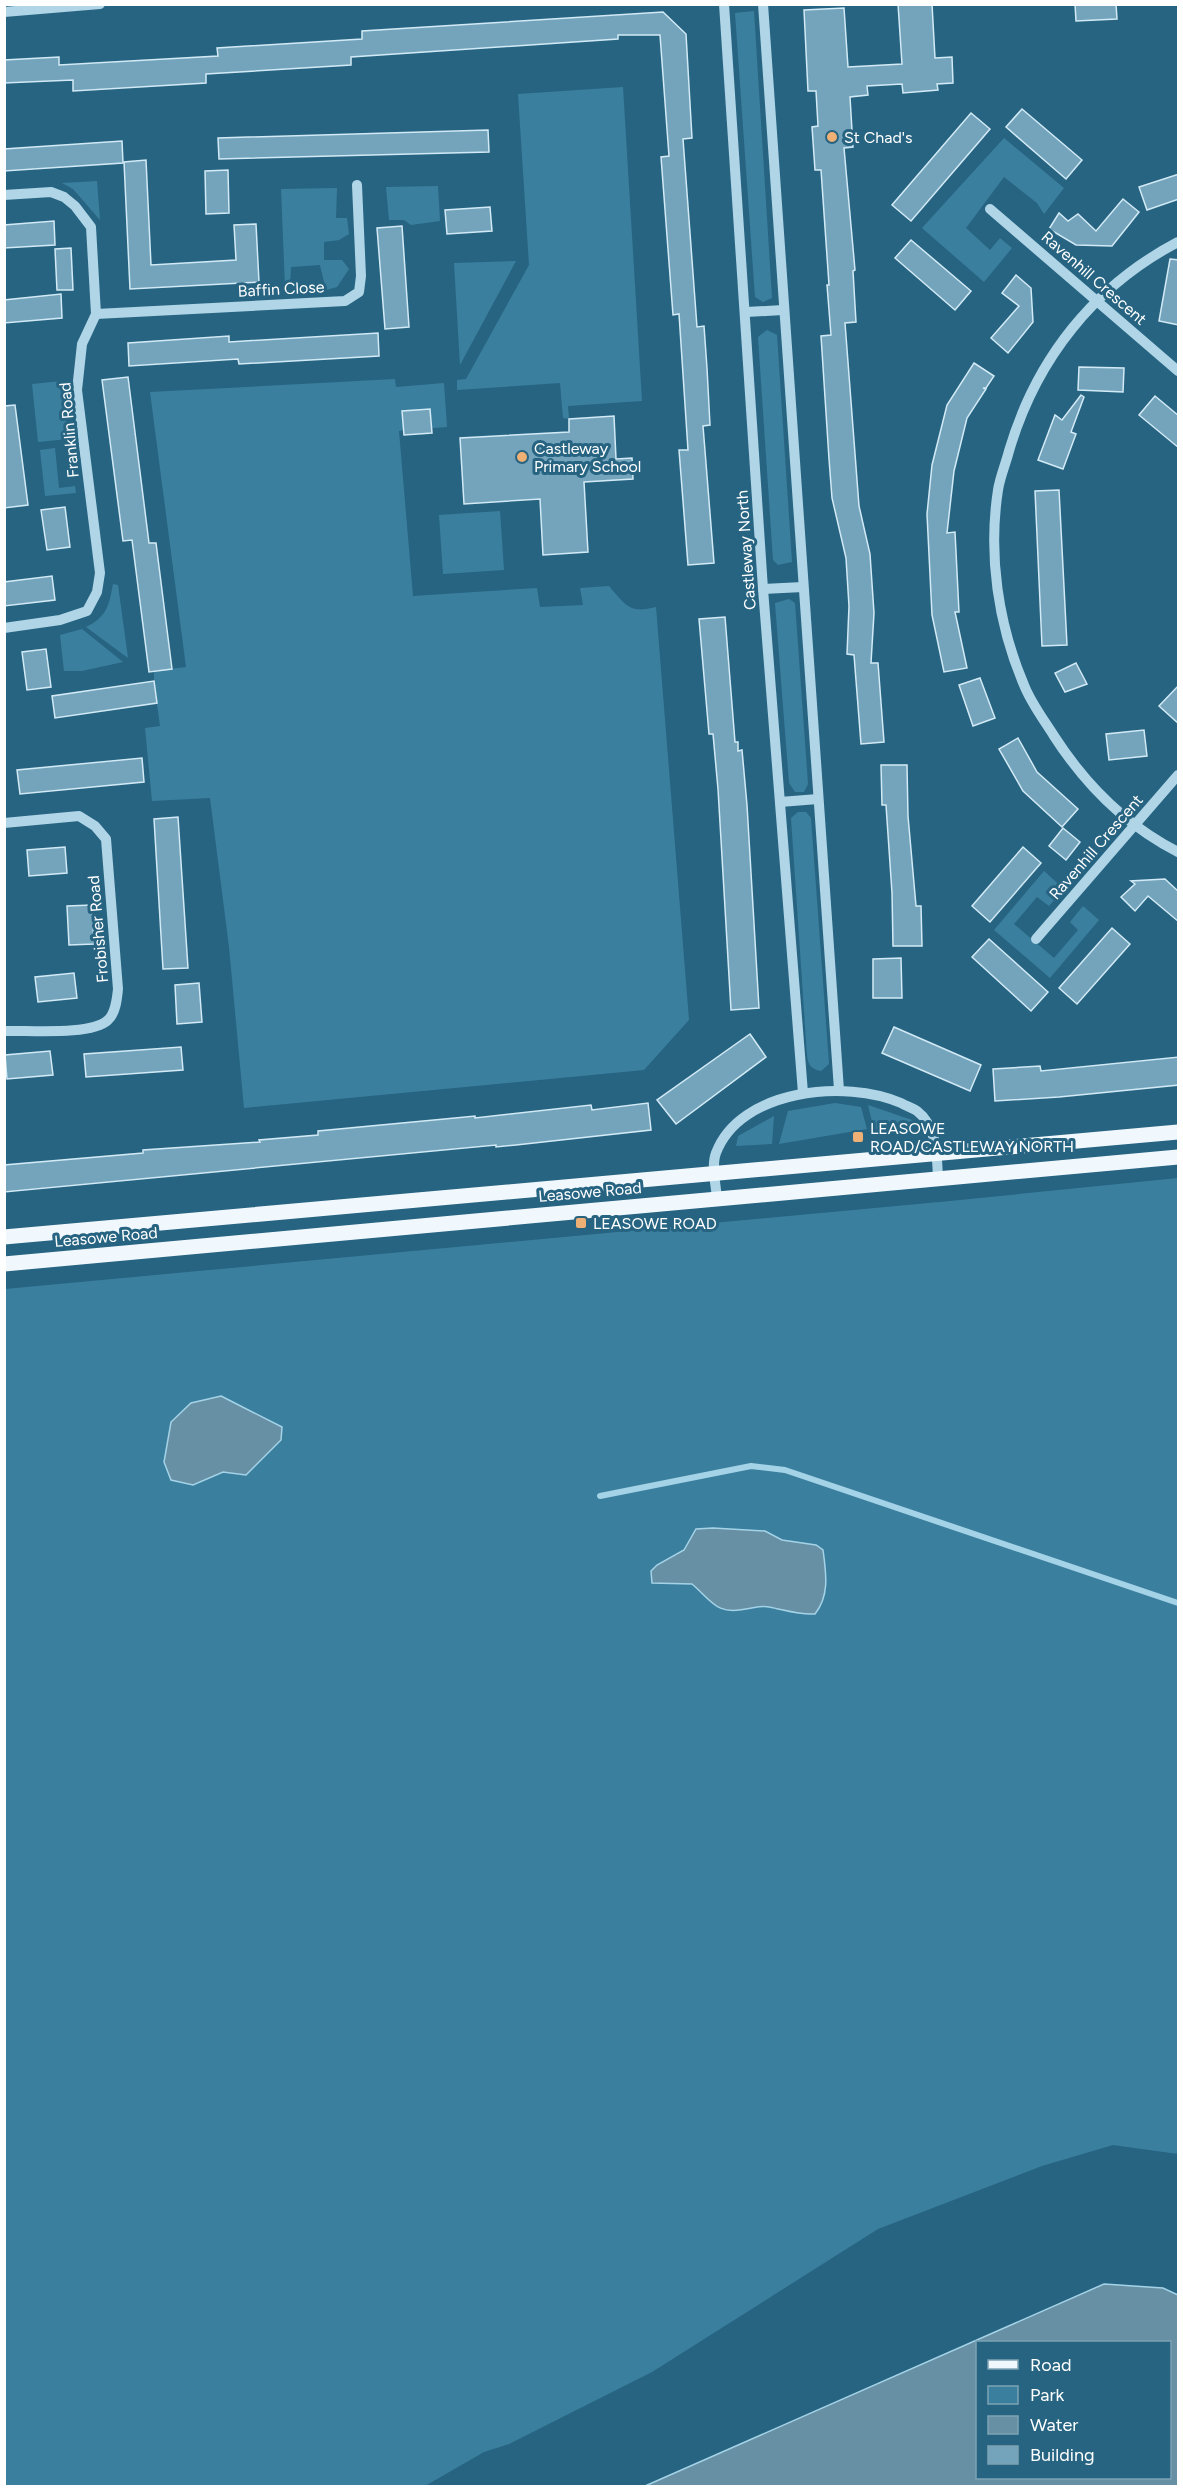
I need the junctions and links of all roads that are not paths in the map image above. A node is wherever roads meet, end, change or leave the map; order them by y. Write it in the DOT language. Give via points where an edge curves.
graph roads {
  1 [pos="100,4"];
  2 [pos="724,4"];
  3 [pos="763,4"];
  4 [pos="4,12"];
  5 [pos="357,185"];
  6 [pos="4,195"];
  7 [pos="990,209"];
  8 [pos="1179,242"];
  9 [pos="1096,300"];
  10 [pos="783,310"];
  11 [pos="746,312"];
  12 [pos="96,314"];
  13 [pos="1179,371"];
  14 [pos="803,587"];
  15 [pos="763,589"];
  16 [pos="4,628"];
  17 [pos="1179,775"];
  18 [pos="818,799"];
  19 [pos="780,801"];
  20 [pos="4,823"];
  21 [pos="1136,825"];
  22 [pos="1179,852"];
  23 [pos="1036,939"];
  24 [pos="4,1031"];
  25 [pos="839,1090"];
  26 [pos="803,1093"];
  27 [pos="1179,1132"];
  28 [pos="936,1153"];
  29 [pos="1179,1157"];
  30 [pos="715,1173"];
  31 [pos="938,1179"];
  32 [pos="717,1198"];
  33 [pos="4,1237"];
  34 [pos="4,1264"];
  1 -- 4 [label="street"];
  2 -- 11 [label="street, Castleway North"];
  3 -- 10 [label="street"];
  5 -- 12 [label="street, Baffin Close" via="361,276 359,292 345,301"];
  6 -- 12 [label="street, Franklin Road" via="51,192 64,197 91,226"];
  7 -- 9 [label="street, Ravenhill Crescent"];
  8 -- 9 [label="street" via="1136,267"];
  9 -- 13 [label="street, Ravenhill Crescent"];
  9 -- 21 [label="street" via="1041,373 1015,430 998,489 996,591 1024,687 1037,709 1074,767"];
  10 -- 11 [label="street"];
  10 -- 14 [label="street"];
  11 -- 15 [label="street, Castleway North"];
  12 -- 16 [label="street, Franklin Road" via="82,344 77,390 100,573 98,592 87,611 75,617"];
  14 -- 15 [label="street"];
  14 -- 18 [label="street"];
  15 -- 19 [label="street, Castleway North"];
  17 -- 21 [label="street, Ravenhill Crescent"];
  18 -- 19 [label="street"];
  18 -- 25 [label="street"];
  19 -- 26 [label="street, Castleway North"];
  20 -- 24 [label="street, Frobisher Road" via="79,816 106,839 118,988 109,1020 93,1028"];
  21 -- 22 [label="street"];
  21 -- 23 [label="street, Ravenhill Crescent"];
  25 -- 26 [label="street"];
  25 -- 28 [label="street" via="891,1099 918,1111 933,1133"];
  26 -- 30 [label="street" via="747,1115 723,1138 714,1156"];
  27 -- 28 [label="main road, Leasowe Road"];
  28 -- 30 [label="main road, Leasowe Road"];
  28 -- 31 [label="street"];
  29 -- 31 [label="main road, Leasowe Road"];
  30 -- 32 [label="street"];
  30 -- 33 [label="main road, Leasowe Road"];
  31 -- 32 [label="main road, Leasowe Road"];
  32 -- 34 [label="main road, Leasowe Road"];
}
